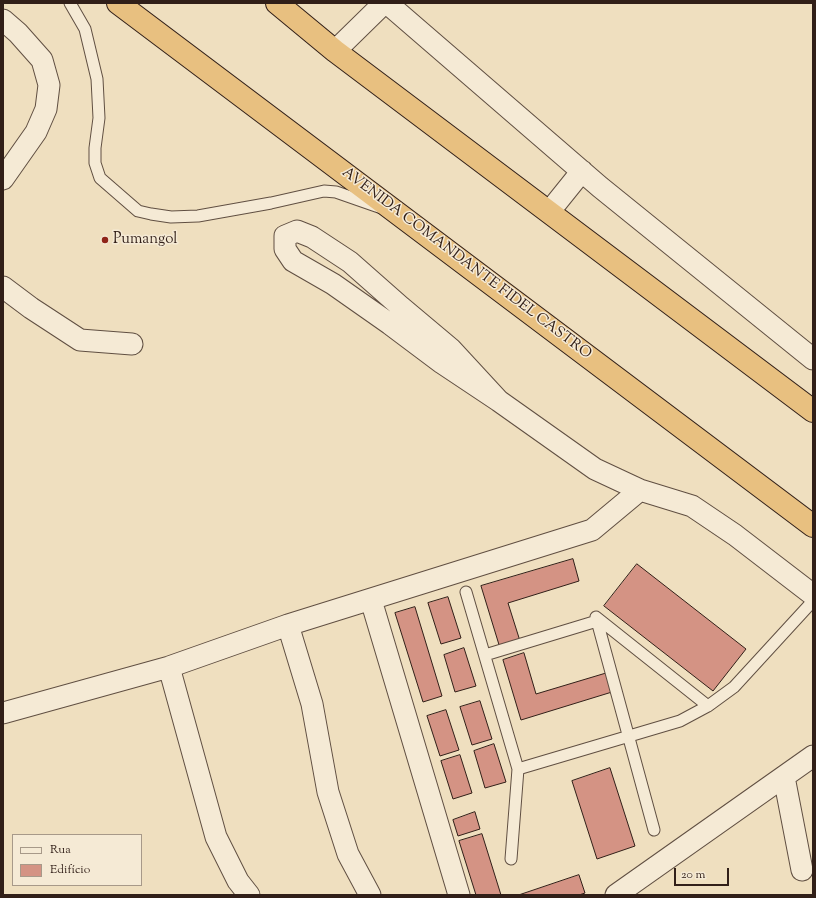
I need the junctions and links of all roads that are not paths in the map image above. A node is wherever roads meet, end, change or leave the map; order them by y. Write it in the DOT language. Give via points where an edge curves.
graph roads {
  1 [pos="70,3"];
  2 [pos="118,3"];
  3 [pos="277,3"];
  4 [pos="384,3"];
  5 [pos="387,3"];
  6 [pos="3,20"];
  7 [pos="335,51"];
  8 [pos="582,171"];
  9 [pos="3,179"];
  10 [pos="549,212"];
  11 [pos="401,215"];
  12 [pos="334,252"];
  13 [pos="333,284"];
  14 [pos="3,287"];
  15 [pos="401,307"];
  16 [pos="406,336"];
  17 [pos="132,344"];
  18 [pos="813,359"];
  19 [pos="499,401"];
  20 [pos="813,411"];
  21 [pos="640,490"];
  22 [pos="813,526"];
  23 [pos="466,592"];
  24 [pos="813,595"];
  25 [pos="371,600"];
  26 [pos="813,601"];
  27 [pos="597,621"];
  28 [pos="288,626"];
  29 [pos="485,654"];
  30 [pos="169,666"];
  31 [pos="708,706"];
  32 [pos="3,714"];
  33 [pos="629,735"];
  34 [pos="813,756"];
  35 [pos="518,769"];
  36 [pos="784,777"];
  37 [pos="654,830"];
  38 [pos="511,859"];
  39 [pos="802,870"];
  40 [pos="249,895"];
  41 [pos="370,895"];
  42 [pos="459,895"];
  43 [pos="616,895"];
  1 -- 11 [label="lane" via="85,29 97,79 99,118 95,163 100,178 138,211 171,217 198,216 324,192 336,192"];
  2 -- 11 [label="highway, AVENIDA COMANDANTE FIDEL CASTRO"];
  3 -- 7 [label="highway"];
  4 -- 7 [label="street"];
  5 -- 8 [label="street"];
  6 -- 9 [label="street" via="42,60 49,85 46,109 36,132"];
  7 -- 10 [label="highway"];
  8 -- 10 [label="street"];
  8 -- 18 [label="street"];
  10 -- 20 [label="highway"];
  11 -- 22 [label="highway, AVENIDA COMANDANTE FIDEL CASTRO"];
  12 -- 13 [label="street"];
  12 -- 13 [label="street" via="312,237 297,231 285,236 285,249 293,261"];
  12 -- 15 [label="street" via="350,262"];
  13 -- 16 [label="street"];
  14 -- 17 [label="street" via="80,340"];
  15 -- 16 [label="street"];
  15 -- 19 [label="street" via="451,349"];
  16 -- 19 [label="street"];
  19 -- 21 [label="street" via="595,469"];
  21 -- 24 [label="street" via="692,506 736,535"];
  21 -- 25 [label="street" via="592,530"];
  23 -- 29 [label="lane"];
  25 -- 28 [label="street"];
  25 -- 42 [label="street"];
  26 -- 31 [label="lane" via="734,687"];
  27 -- 29 [label="lane"];
  27 -- 31 [label="lane" via="596,617"];
  27 -- 33 [label="lane"];
  28 -- 30 [label="street"];
  28 -- 41 [label="street" via="312,704 328,792 348,854"];
  29 -- 35 [label="lane"];
  30 -- 32 [label="street"];
  30 -- 40 [label="street" via="216,837 238,881"];
  31 -- 33 [label="lane" via="680,721"];
  33 -- 35 [label="lane"];
  33 -- 37 [label="lane"];
  34 -- 36 [label="street"];
  35 -- 38 [label="lane"];
  36 -- 39 [label="street"];
  36 -- 43 [label="street"];
}
